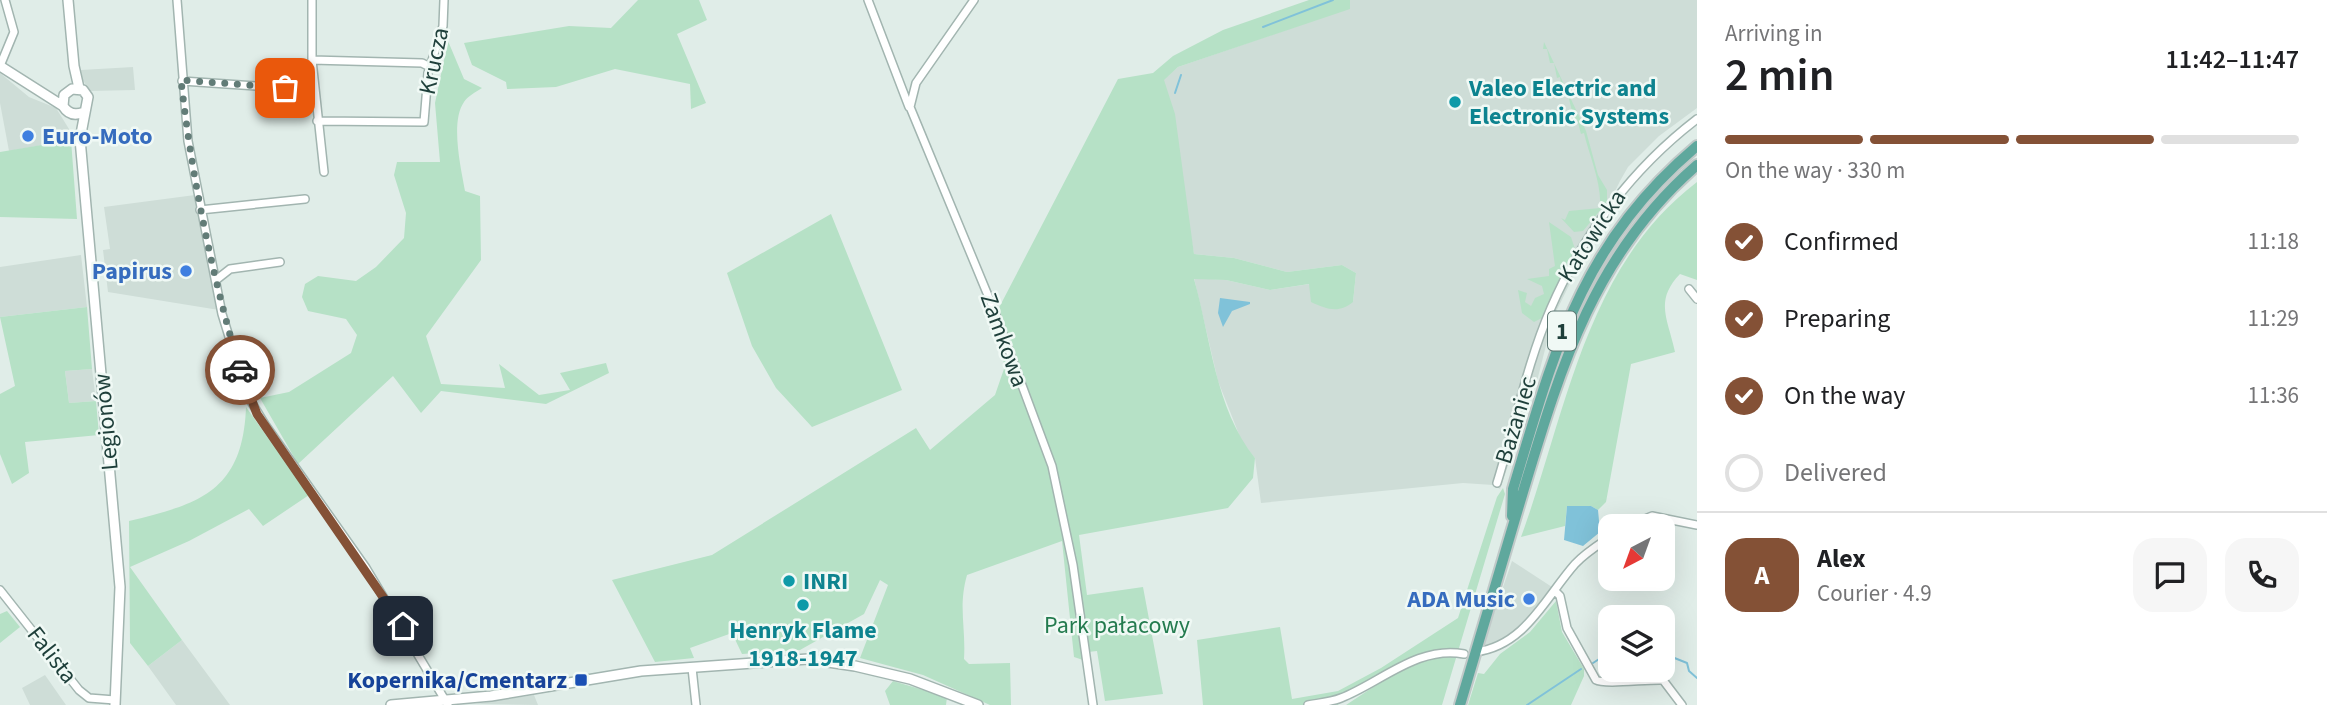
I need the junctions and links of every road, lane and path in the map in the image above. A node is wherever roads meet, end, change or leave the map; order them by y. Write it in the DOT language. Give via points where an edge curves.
graph roads {
  1 [pos="5,0"];
  2 [pos="68,0"];
  3 [pos="177,0"];
  4 [pos="312,0"];
  5 [pos="444,0"];
  6 [pos="868,0"];
  7 [pos="974,0"];
  8 [pos="312,60"];
  9 [pos="0,66"];
  10 [pos="430,67"];
  11 [pos="181,80"];
  12 [pos="315,90"];
  13 [pos="71,91"];
  14 [pos="40,92"];
  15 [pos="63,106"];
  16 [pos="909,107"];
  17 [pos="84,112"];
  18 [pos="72,114"];
  19 [pos="1697,119"];
  20 [pos="317,121"];
  21 [pos="80,139"];
  22 [pos="1697,146"];
  23 [pos="1697,165"];
  24 [pos="324,172"];
  25 [pos="305,199"];
  26 [pos="200,210"];
  27 [pos="280,262"];
  28 [pos="216,280"];
  29 [pos="1689,289"];
  30 [pos="1697,299"];
  31 [pos="1497,483"];
  32 [pos="1675,521"];
  33 [pos="1697,525"];
  34 [pos="1511,531"];
  35 [pos="1598,546"];
  36 [pos="0,590"];
  37 [pos="1555,591"];
  38 [pos="1470,653"];
  39 [pos="692,668"];
  40 [pos="115,702"];
  41 [pos="447,703"];
  42 [pos="391,705"];
  43 [pos="696,705"];
  44 [pos="978,705"];
  45 [pos="1093,705"];
  46 [pos="1308,705"];
  47 [pos="1460,705"];
  48 [pos="1682,705"];
  1 -- 9 [label="street" via="14,32"];
  2 -- 13 [label="street" via="74,66"];
  3 -- 11 [label="street"];
  4 -- 8 [label="street"];
  5 -- 10 [label="street, Krucza" via="443,26"];
  6 -- 16 [label="street, Zamkowa"];
  7 -- 16 [label="street" via="916,83"];
  8 -- 10 [label="street" via="422,63"];
  8 -- 12 [label="street"];
  9 -- 14 [label="street"];
  10 -- 20 [label="street, Krucza" via="424,122"];
  11 -- 12 [label="street"];
  11 -- 26 [label="street"];
  12 -- 20 [label="street"];
  13 -- 14 [label="street"];
  13 -- 15 [label="street"];
  13 -- 17 [label="street" via="86,93 89,101"];
  14 -- 15 [label="street"];
  15 -- 18 [label="street"];
  16 -- 45 [label="street, Zamkowa" via="994,310 1052,466 1073,565"];
  17 -- 18 [label="street"];
  17 -- 21 [label="street, Legionów"];
  18 -- 21 [label="street, Legionów"];
  19 -- 31 [label="street, Bażaniec" via="1642,166 1578,253 1550,311"];
  20 -- 24 [label="street"];
  21 -- 40 [label="street, Legionów" via="120,587"];
  22 -- 34 [label="main road, Katowicka / 1" via="1634,206 1576,297 1513,488"];
  23 -- 34 [label="main road, Katowicka / 1" via="1637,228 1587,307 1561,368"];
  25 -- 26 [label="street"];
  26 -- 28 [label="street"];
  27 -- 28 [label="street" via="230,269"];
  28 -- 41 [label="street" via="222,314 252,406 366,568"];
  29 -- 30 [label="street"];
  32 -- 33 [label="street"];
  34 -- 38 [label="main road, Katowicka / 1"];
  35 -- 37 [label="street" via="1576,563"];
  36 -- 40 [label="street, Falista" via="79,690 89,698"];
  37 -- 38 [label="street" via="1513,639"];
  37 -- 48 [label="street" via="1567,628 1596,681 1663,680"];
  38 -- 46 [label="street" via="1443,653 1409,662 1339,699"];
  38 -- 47 [label="main road, Katowicka / 1"];
  39 -- 41 [label="street" via="616,674"];
  39 -- 43 [label="street"];
  39 -- 44 [label="street" via="831,662 910,679"];
  41 -- 42 [label="street"];
}
